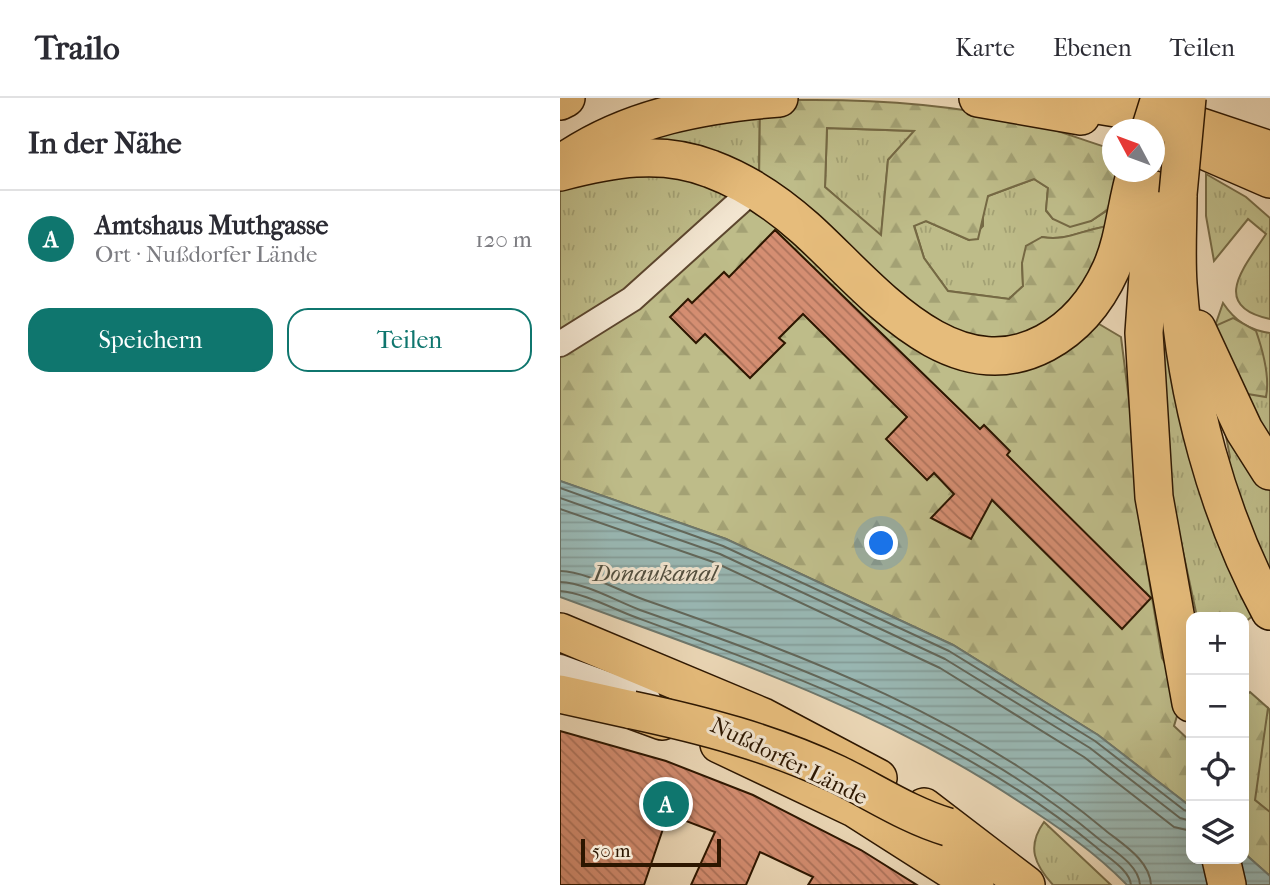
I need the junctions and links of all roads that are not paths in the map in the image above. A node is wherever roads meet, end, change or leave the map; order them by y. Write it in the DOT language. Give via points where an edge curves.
graph roads {
  1 [pos="566,98"];
  2 [pos="645,98"];
  3 [pos="779,98"];
  4 [pos="978,98"];
  5 [pos="1055,98"];
  6 [pos="1161,98"];
  7 [pos="1187,98"];
  8 [pos="560,101"];
  9 [pos="1154,119"];
  10 [pos="1102,122"];
  11 [pos="560,134"];
  12 [pos="1165,136"];
  13 [pos="1270,150"];
  14 [pos="560,164"];
  15 [pos="560,172"];
  16 [pos="1270,179"];
  17 [pos="1150,186"];
  18 [pos="754,189"];
  19 [pos="1178,284"];
  20 [pos="560,345"];
  21 [pos="1270,471"];
  22 [pos="1270,611"];
  23 [pos="560,632"];
  24 [pos="560,667"];
  25 [pos="1186,675"];
  26 [pos="560,694"];
  27 [pos="632,710"];
  28 [pos="948,828"];
  29 [pos="1222,864"];
  30 [pos="975,885"];
  31 [pos="1002,885"];
  32 [pos="1026,885"];
  33 [pos="1227,885"];
  1 -- 8 [label="highway"];
  2 -- 11 [label="highway" via="612,108"];
  3 -- 14 [label="highway" via="650,119"];
  4 -- 10 [label="highway"];
  5 -- 13 [label="highway" via="1171,117"];
  6 -- 9 [label="highway, bridge"];
  6 -- 17 [label="highway"];
  7 -- 17 [label="highway, bridge"];
  12 -- 16 [label="highway"];
  15 -- 18 [label="highway" via="614,160 658,158 709,168"];
  17 -- 18 [label="highway" via="1124,225 1111,270 1076,320 1036,347 995,355 939,342 919,331 803,226"];
  17 -- 19 [label="highway"];
  17 -- 25 [label="highway" via="1144,333 1154,497"];
  18 -- 20 [label="street" via="632,299"];
  19 -- 21 [label="highway" via="1223,388"];
  19 -- 22 [label="highway" via="1207,450 1236,536"];
  23 -- 28 [label="highway, bridge" via="820,745 919,803"];
  24 -- 31 [label="street, Nußdorfer Lände" via="713,722 825,775 950,847"];
  26 -- 27 [label="highway"];
  27 -- 28 [label="highway, bridge" via="717,728 765,745"];
  27 -- 30 [label="highway, bridge" via="729,748 854,808"];
  28 -- 32 [label="highway"];
  29 -- 33 [label="highway"];
}
